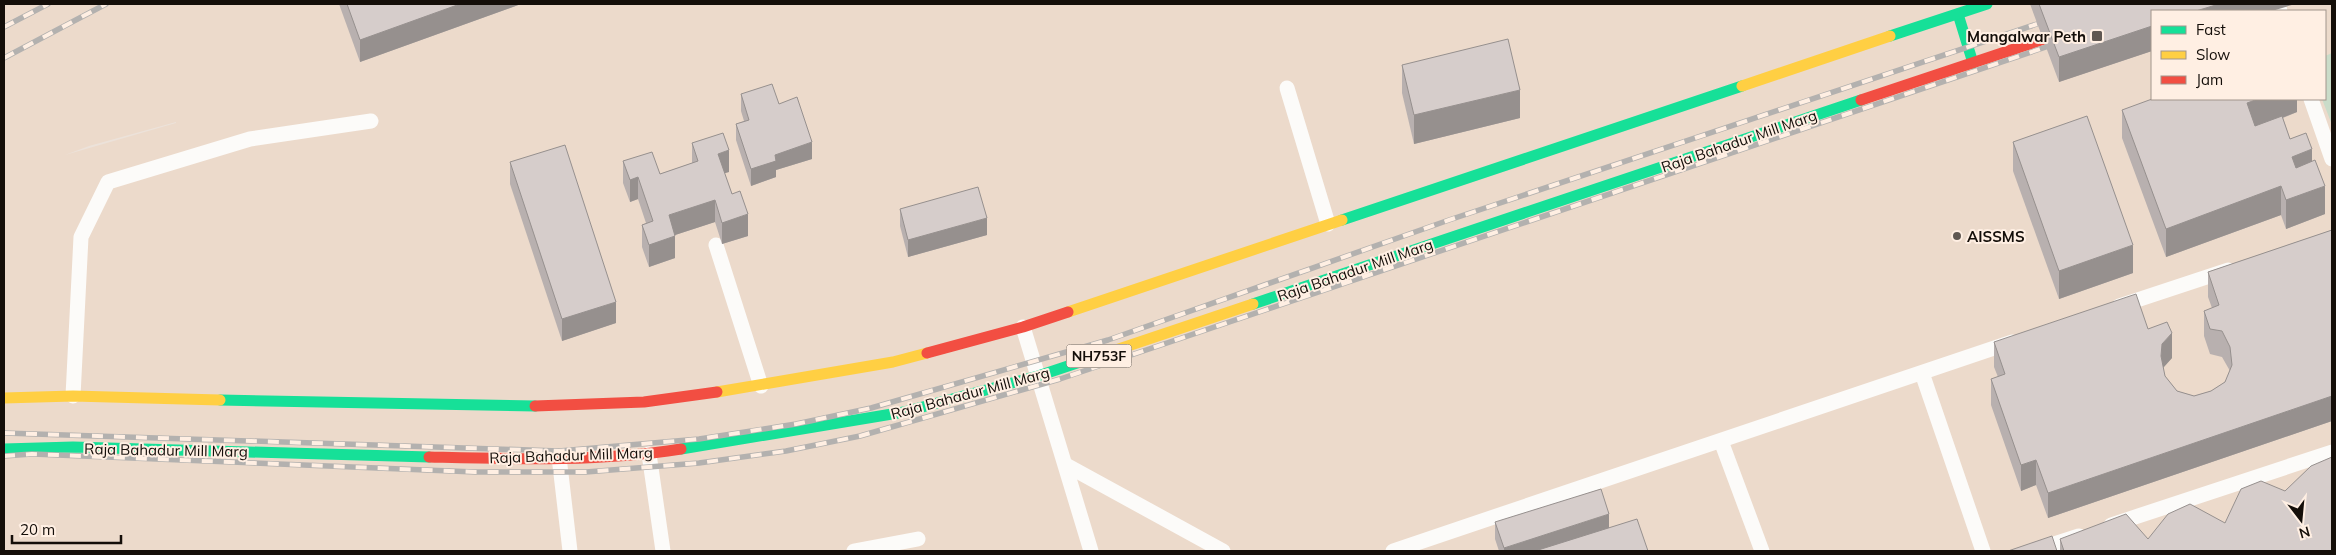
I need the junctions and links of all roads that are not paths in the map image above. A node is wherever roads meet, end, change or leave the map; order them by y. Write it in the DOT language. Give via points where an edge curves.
graph roads {
  1 [pos="1987,4"];
  2 [pos="2149,4"];
  3 [pos="1958,14"];
  4 [pos="1973,63"];
  5 [pos="1287,88"];
  6 [pos="2311,100"];
  7 [pos="371,121"];
  8 [pos="2332,159"];
  9 [pos="1328,224"];
  10 [pos="716,245"];
  11 [pos="2240,266"];
  12 [pos="2109,310"];
  13 [pos="1023,327"];
  14 [pos="2025,338"];
  15 [pos="1922,373"];
  16 [pos="1038,376"];
  17 [pos="761,386"];
  18 [pos="73,396"];
  19 [pos="4,398"];
  20 [pos="1721,440"];
  21 [pos="4,449"];
  22 [pos="2332,452"];
  23 [pos="649,454"];
  24 [pos="559,457"];
  25 [pos="1066,465"];
  26 [pos="918,539"];
  27 [pos="570,551"];
  28 [pos="664,551"];
  29 [pos="854,551"];
  30 [pos="1091,551"];
  31 [pos="1223,551"];
  32 [pos="1393,551"];
  33 [pos="1762,551"];
  34 [pos="1983,551"];
  35 [pos="2032,551"];
  1 -- 3 [label="highway"];
  2 -- 4 [label="highway, Raja Bahadur Mill Marg / NH753F"];
  3 -- 4 [label="highway"];
  3 -- 9 [label="highway"];
  4 -- 16 [label="highway, Raja Bahadur Mill Marg / NH753F"];
  5 -- 9 [label="lane"];
  6 -- 8 [label="lane"];
  7 -- 18 [label="lane" via="250,139 108,182 81,236"];
  9 -- 13 [label="highway"];
  10 -- 17 [label="lane"];
  11 -- 12 [label="lane"];
  13 -- 16 [label="lane"];
  13 -- 17 [label="highway" via="893,362"];
  14 -- 15 [label="lane"];
  15 -- 20 [label="lane"];
  15 -- 34 [label="lane"];
  16 -- 23 [label="highway, Raja Bahadur Mill Marg / NH753F" via="904,412"];
  16 -- 25 [label="lane"];
  17 -- 18 [label="highway" via="644,402 521,407"];
  18 -- 19 [label="highway"];
  20 -- 32 [label="lane"];
  20 -- 33 [label="lane"];
  21 -- 24 [label="highway, Raja Bahadur Mill Marg / NH753F" via="73,447 521,459"];
  22 -- 35 [label="lane"];
  23 -- 24 [label="highway, Raja Bahadur Mill Marg / NH753F"];
  23 -- 28 [label="lane"];
  24 -- 27 [label="lane"];
  25 -- 30 [label="lane"];
  25 -- 31 [label="lane"];
  26 -- 29 [label="lane"];
}
